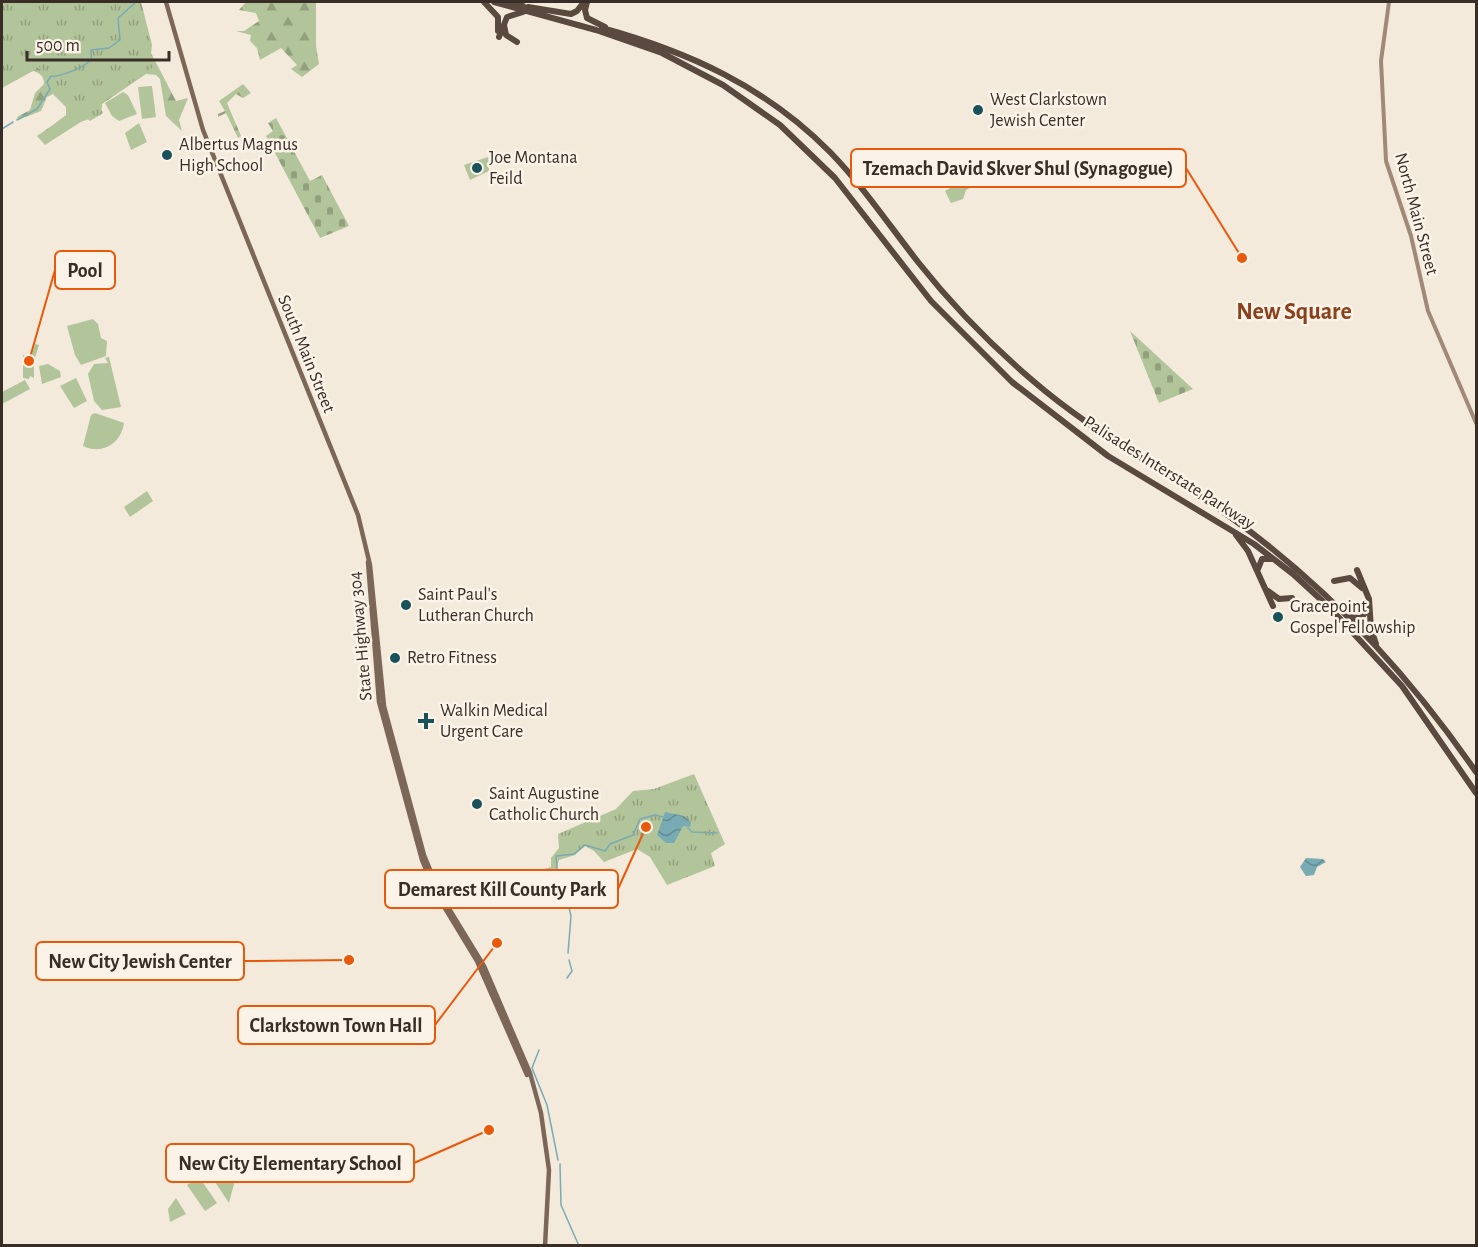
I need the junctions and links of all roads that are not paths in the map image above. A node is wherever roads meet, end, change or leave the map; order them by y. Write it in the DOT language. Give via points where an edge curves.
graph roads {
  1 [pos="166,2"];
  2 [pos="484,2"];
  3 [pos="494,2"];
  4 [pos="509,2"];
  5 [pos="1389,2"];
  6 [pos="583,3"];
  7 [pos="528,7"];
  8 [pos="546,16"];
  9 [pos="504,24"];
  10 [pos="625,34"];
  11 [pos="517,42"];
  12 [pos="1476,423"];
  13 [pos="1212,517"];
  14 [pos="368,562"];
  15 [pos="1293,574"];
  16 [pos="1334,581"];
  17 [pos="1309,584"];
  18 [pos="1363,589"];
  19 [pos="1268,590"];
  20 [pos="1321,594"];
  21 [pos="1292,598"];
  22 [pos="1395,668"];
  23 [pos="1476,772"];
  24 [pos="1476,794"];
  25 [pos="545,1245"];
  1 -- 14 [label="main road, South Main Street" via="194,104 354,502"];
  2 -- 9 [label="highway" via="498,17 497,36"];
  3 -- 8 [label="highway, Palisades Interstate Parkway"];
  4 -- 7 [label="highway, Palisades Interstate Parkway"];
  5 -- 12 [label="main road, North Main Street" via="1382,61 1386,161 1411,236 1428,311"];
  6 -- 7 [label="highway" via="568,14"];
  6 -- 10 [label="highway" via="589,20"];
  7 -- 10 [label="highway, Palisades Interstate Parkway"];
  8 -- 9 [label="highway" via="516,12"];
  8 -- 13 [label="highway, Palisades Interstate Parkway" via="668,56 758,108 826,168 932,301 1006,377 1096,447"];
  9 -- 11 [label="highway" via="506,35"];
  10 -- 17 [label="highway, Palisades Interstate Parkway" via="710,66 793,118 848,172 931,278 1015,365 1098,432 1235,520"];
  13 -- 15 [label="highway, Palisades Interstate Parkway"];
  13 -- 19 [label="highway" via="1243,543 1274,606"];
  14 -- 25 [label="main road, State Highway 304" via="384,706 426,862 483,963 535,1091 549,1155"];
  15 -- 17 [label="highway, Palisades Interstate Parkway"];
  15 -- 19 [label="highway" via="1272,559 1263,559 1258,569"];
  16 -- 18 [label="highway" via="1351,578"];
  17 -- 20 [label="highway, Palisades Interstate Parkway"];
  18 -- 20 [label="highway" via="1369,609 1359,619 1349,617"];
  18 -- 22 [label="highway" via="1357,571 1370,601 1373,637"];
  19 -- 21 [label="highway" via="1280,599"];
  20 -- 22 [label="highway, Palisades Interstate Parkway"];
  20 -- 24 [label="highway, Palisades Interstate Parkway" via="1398,680"];
  22 -- 23 [label="highway, Palisades Interstate Parkway"];
}
